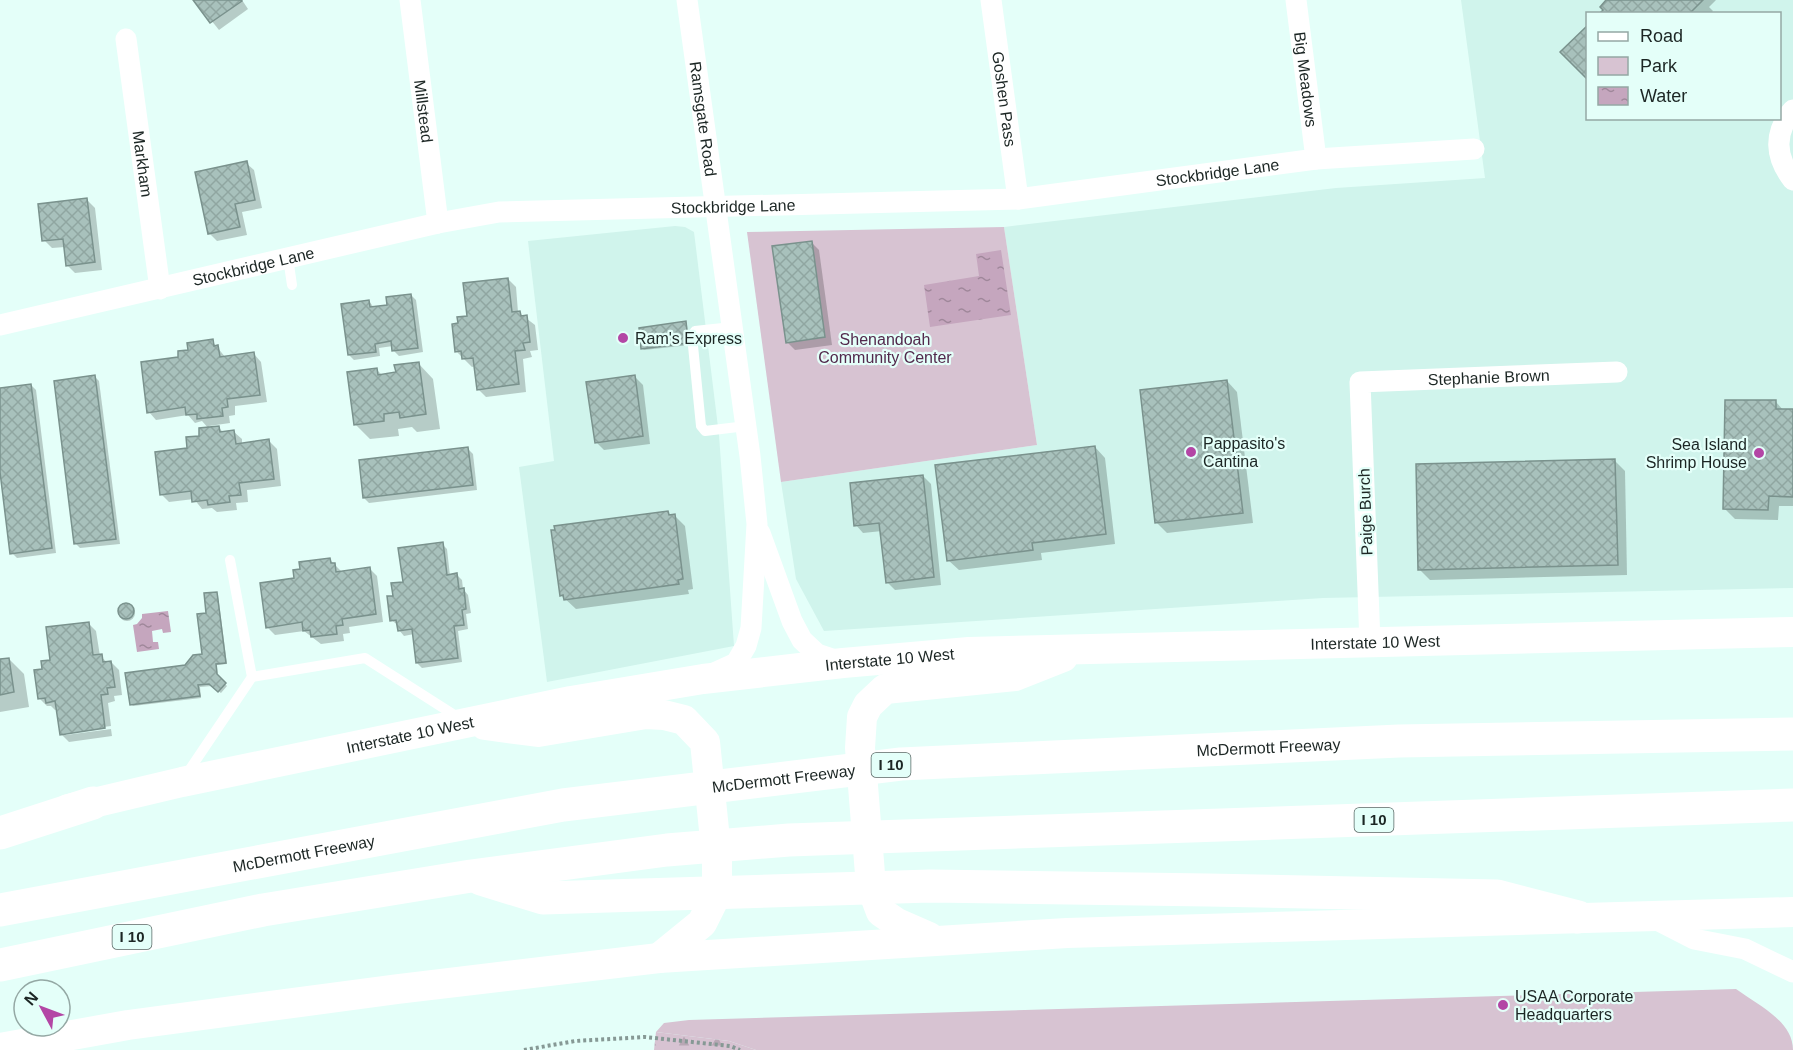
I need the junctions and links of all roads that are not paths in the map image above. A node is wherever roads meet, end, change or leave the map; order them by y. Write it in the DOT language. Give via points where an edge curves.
graph roads {
  1 [pos="410,0"];
  2 [pos="687,0"];
  3 [pos="991,0"];
  4 [pos="1296,0"];
  5 [pos="126,39"];
  6 [pos="1793,110"];
  7 [pos="1474,149"];
  8 [pos="1316,159"];
  9 [pos="1793,180"];
  10 [pos="1018,199"];
  11 [pos="715,207"];
  12 [pos="438,223"];
  13 [pos="288,258"];
  14 [pos="292,285"];
  15 [pos="160,289"];
  16 [pos="0,325"];
  17 [pos="732,327"];
  18 [pos="1617,372"];
  19 [pos="1360,382"];
  20 [pos="746,426"];
  21 [pos="757,524"];
  22 [pos="230,560"];
  23 [pos="1793,632"];
  24 [pos="1370,643"];
  25 [pos="1080,650"];
  26 [pos="843,663"];
  27 [pos="252,677"];
  28 [pos="704,679"];
  29 [pos="464,722"];
  30 [pos="1793,734"];
  31 [pos="182,782"];
  32 [pos="93,803"];
  33 [pos="1793,805"];
  34 [pos="0,826"];
  35 [pos="0,833"];
  36 [pos="471,876"];
  37 [pos="0,910"];
  38 [pos="1793,912"];
  39 [pos="1647,915"];
  40 [pos="1578,917"];
  41 [pos="936,939"];
  42 [pos="659,958"];
  43 [pos="0,965"];
  44 [pos="1793,972"];
  45 [pos="0,1048"];
  1 -- 12 [label="street, Millstead"];
  2 -- 11 [label="street, Ramsgate Road"];
  3 -- 10 [label="street, Goshen Pass"];
  4 -- 8 [label="street, Big Meadows"];
  5 -- 15 [label="street, Markham"];
  6 -- 9 [label="street" via="1781,127 1778,146 1782,164"];
  7 -- 8 [label="street, Stockbridge Lane"];
  8 -- 10 [label="street, Stockbridge Lane"];
  10 -- 11 [label="street, Stockbridge Lane"];
  11 -- 12 [label="street, Stockbridge Lane" via="499,212"];
  11 -- 17 [label="street, Ramsgate Road"];
  12 -- 13 [label="street, Stockbridge Lane"];
  13 -- 14 [label="lane"];
  13 -- 15 [label="street, Stockbridge Lane"];
  15 -- 16 [label="street, Stockbridge Lane"];
  17 -- 20 [label="street, Ramsgate Road"];
  17 -- 20 [label="lane" via="695,331 692,336 700,426 705,431"];
  18 -- 19 [label="street, Stephanie Brown"];
  19 -- 24 [label="street, Paige Burch"];
  20 -- 21 [label="street, Ramsgate Road"];
  21 -- 26 [label="street, Ramsgate Road" via="802,640 817,654"];
  21 -- 28 [label="street, Ramsgate Road" via="751,628 746,646 736,663"];
  22 -- 27 [label="lane"];
  23 -- 24 [label="main road, Interstate 10 West"];
  24 -- 25 [label="main road, Interstate 10 West"];
  25 -- 26 [label="main road, Interstate 10 West" via="969,652"];
  25 -- 41 [label="main road" via="1015,676 885,689 862,717 860,748 870,874 880,912"];
  26 -- 28 [label="main road, Interstate 10 West"];
  27 -- 29 [label="lane" via="365,658"];
  27 -- 31 [label="lane"];
  28 -- 29 [label="main road, Interstate 10 West"];
  29 -- 31 [label="main road, Interstate 10 West"];
  29 -- 42 [label="main road" via="538,732 646,714 664,715 684,720 705,742 717,883 702,923"];
  30 -- 37 [label="highway, McDermott Freeway / I 10" via="1399,741 901,764 563,805"];
  31 -- 32 [label="main road, Interstate 10 West"];
  32 -- 34 [label="main road, Interstate 10 West"];
  32 -- 35 [label="highway"];
  33 -- 36 [label="highway, I 10" via="789,840 667,850"];
  36 -- 40 [label="highway" via="543,898 930,886 1208,890 1497,896"];
  36 -- 43 [label="highway, I 10" via="263,909"];
  38 -- 39 [label="main road"];
  39 -- 40 [label="main road"];
  39 -- 44 [label="street" via="1694,939 1745,949"];
  40 -- 41 [label="main road"];
  41 -- 42 [label="main road"];
  42 -- 45 [label="main road" via="128,1025"];
}
